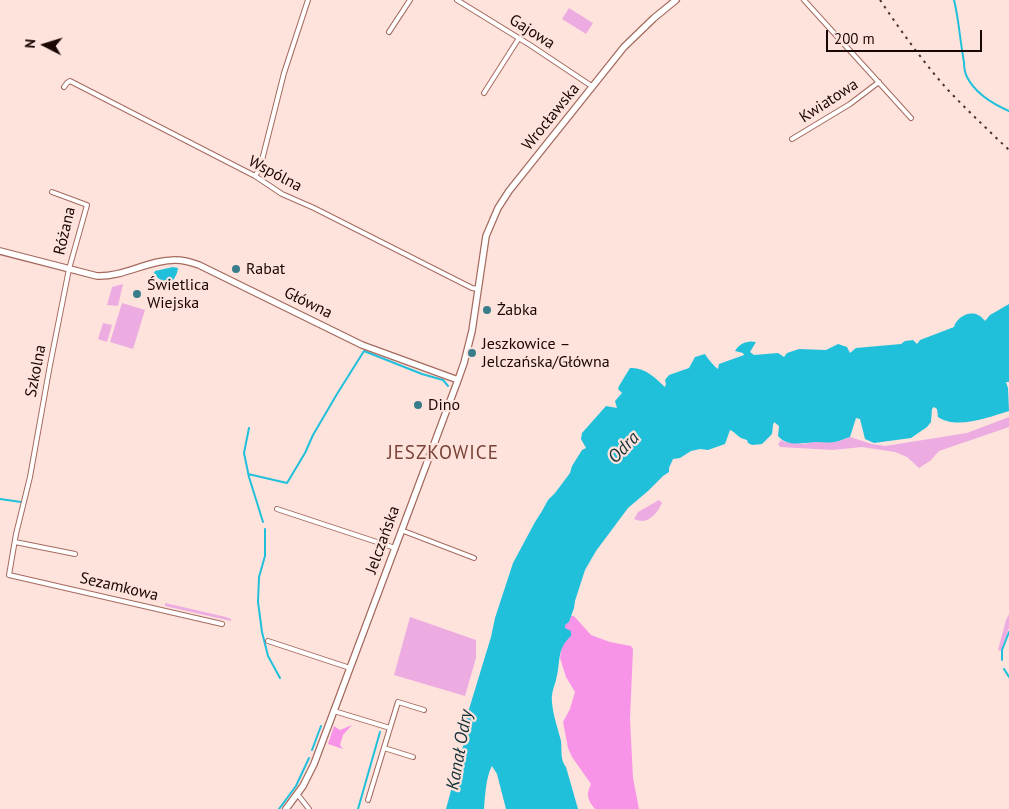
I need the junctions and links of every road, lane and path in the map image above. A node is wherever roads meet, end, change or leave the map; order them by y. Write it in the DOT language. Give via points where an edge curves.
graph roads {
  1 [pos="308,0"];
  2 [pos="410,0"];
  3 [pos="457,0"];
  4 [pos="676,0"];
  5 [pos="804,0"];
  6 [pos="389,32"];
  7 [pos="519,38"];
  8 [pos="879,82"];
  9 [pos="593,86"];
  10 [pos="64,87"];
  11 [pos="484,93"];
  12 [pos="911,118"];
  13 [pos="792,139"];
  14 [pos="255,176"];
  15 [pos="52,192"];
  16 [pos="0,251"];
  17 [pos="70,269"];
  18 [pos="480,272"];
  19 [pos="478,289"];
  20 [pos="458,380"];
  21 [pos="277,509"];
  22 [pos="402,530"];
  23 [pos="15,542"];
  24 [pos="395,548"];
  25 [pos="75,554"];
  26 [pos="474,558"];
  27 [pos="10,574"];
  28 [pos="222,624"];
  29 [pos="268,641"];
  30 [pos="350,668"];
  31 [pos="424,710"];
  32 [pos="334,711"];
  33 [pos="390,728"];
  34 [pos="384,748"];
  35 [pos="412,757"];
  36 [pos="298,795"];
  37 [pos="368,800"];
  38 [pos="286,809"];
  39 [pos="309,809"];
  1 -- 14 [label="street"];
  2 -- 6 [label="street"];
  3 -- 7 [label="street, Gajowa"];
  4 -- 9 [label="main road, Wrocławska" via="624,47"];
  5 -- 8 [label="street"];
  7 -- 9 [label="street, Gajowa"];
  7 -- 11 [label="street"];
  8 -- 12 [label="street"];
  8 -- 13 [label="street, Kwiatowa" via="850,104"];
  9 -- 18 [label="main road, Wrocławska" via="498,208 486,236"];
  10 -- 14 [label="street, Wspólna" via="70,81"];
  14 -- 19 [label="street, Wspólna" via="282,194"];
  15 -- 17 [label="street, Różana" via="87,205"];
  16 -- 17 [label="main road, Główna"];
  17 -- 20 [label="main road, Główna" via="106,277 165,261 199,264 362,345"];
  17 -- 23 [label="street, Szkolna"];
  18 -- 19 [label="main road, Jelczańska"];
  19 -- 20 [label="main road, Jelczańska" via="472,331"];
  20 -- 22 [label="main road, Jelczańska"];
  21 -- 24 [label="street"];
  22 -- 24 [label="main road, Jelczańska"];
  22 -- 26 [label="street"];
  23 -- 25 [label="street"];
  23 -- 27 [label="street, Szkolna"];
  24 -- 30 [label="main road, Jelczańska"];
  27 -- 28 [label="street, Sezamkowa"];
  29 -- 30 [label="street"];
  30 -- 32 [label="main road, Jelczańska"];
  31 -- 33 [label="street" via="398,702"];
  32 -- 33 [label="street"];
  32 -- 36 [label="main road, Jelczańska"];
  33 -- 34 [label="street"];
  34 -- 35 [label="street"];
  34 -- 37 [label="street"];
  36 -- 38 [label="main road, Jelczańska"];
  36 -- 39 [label="street"];
}
